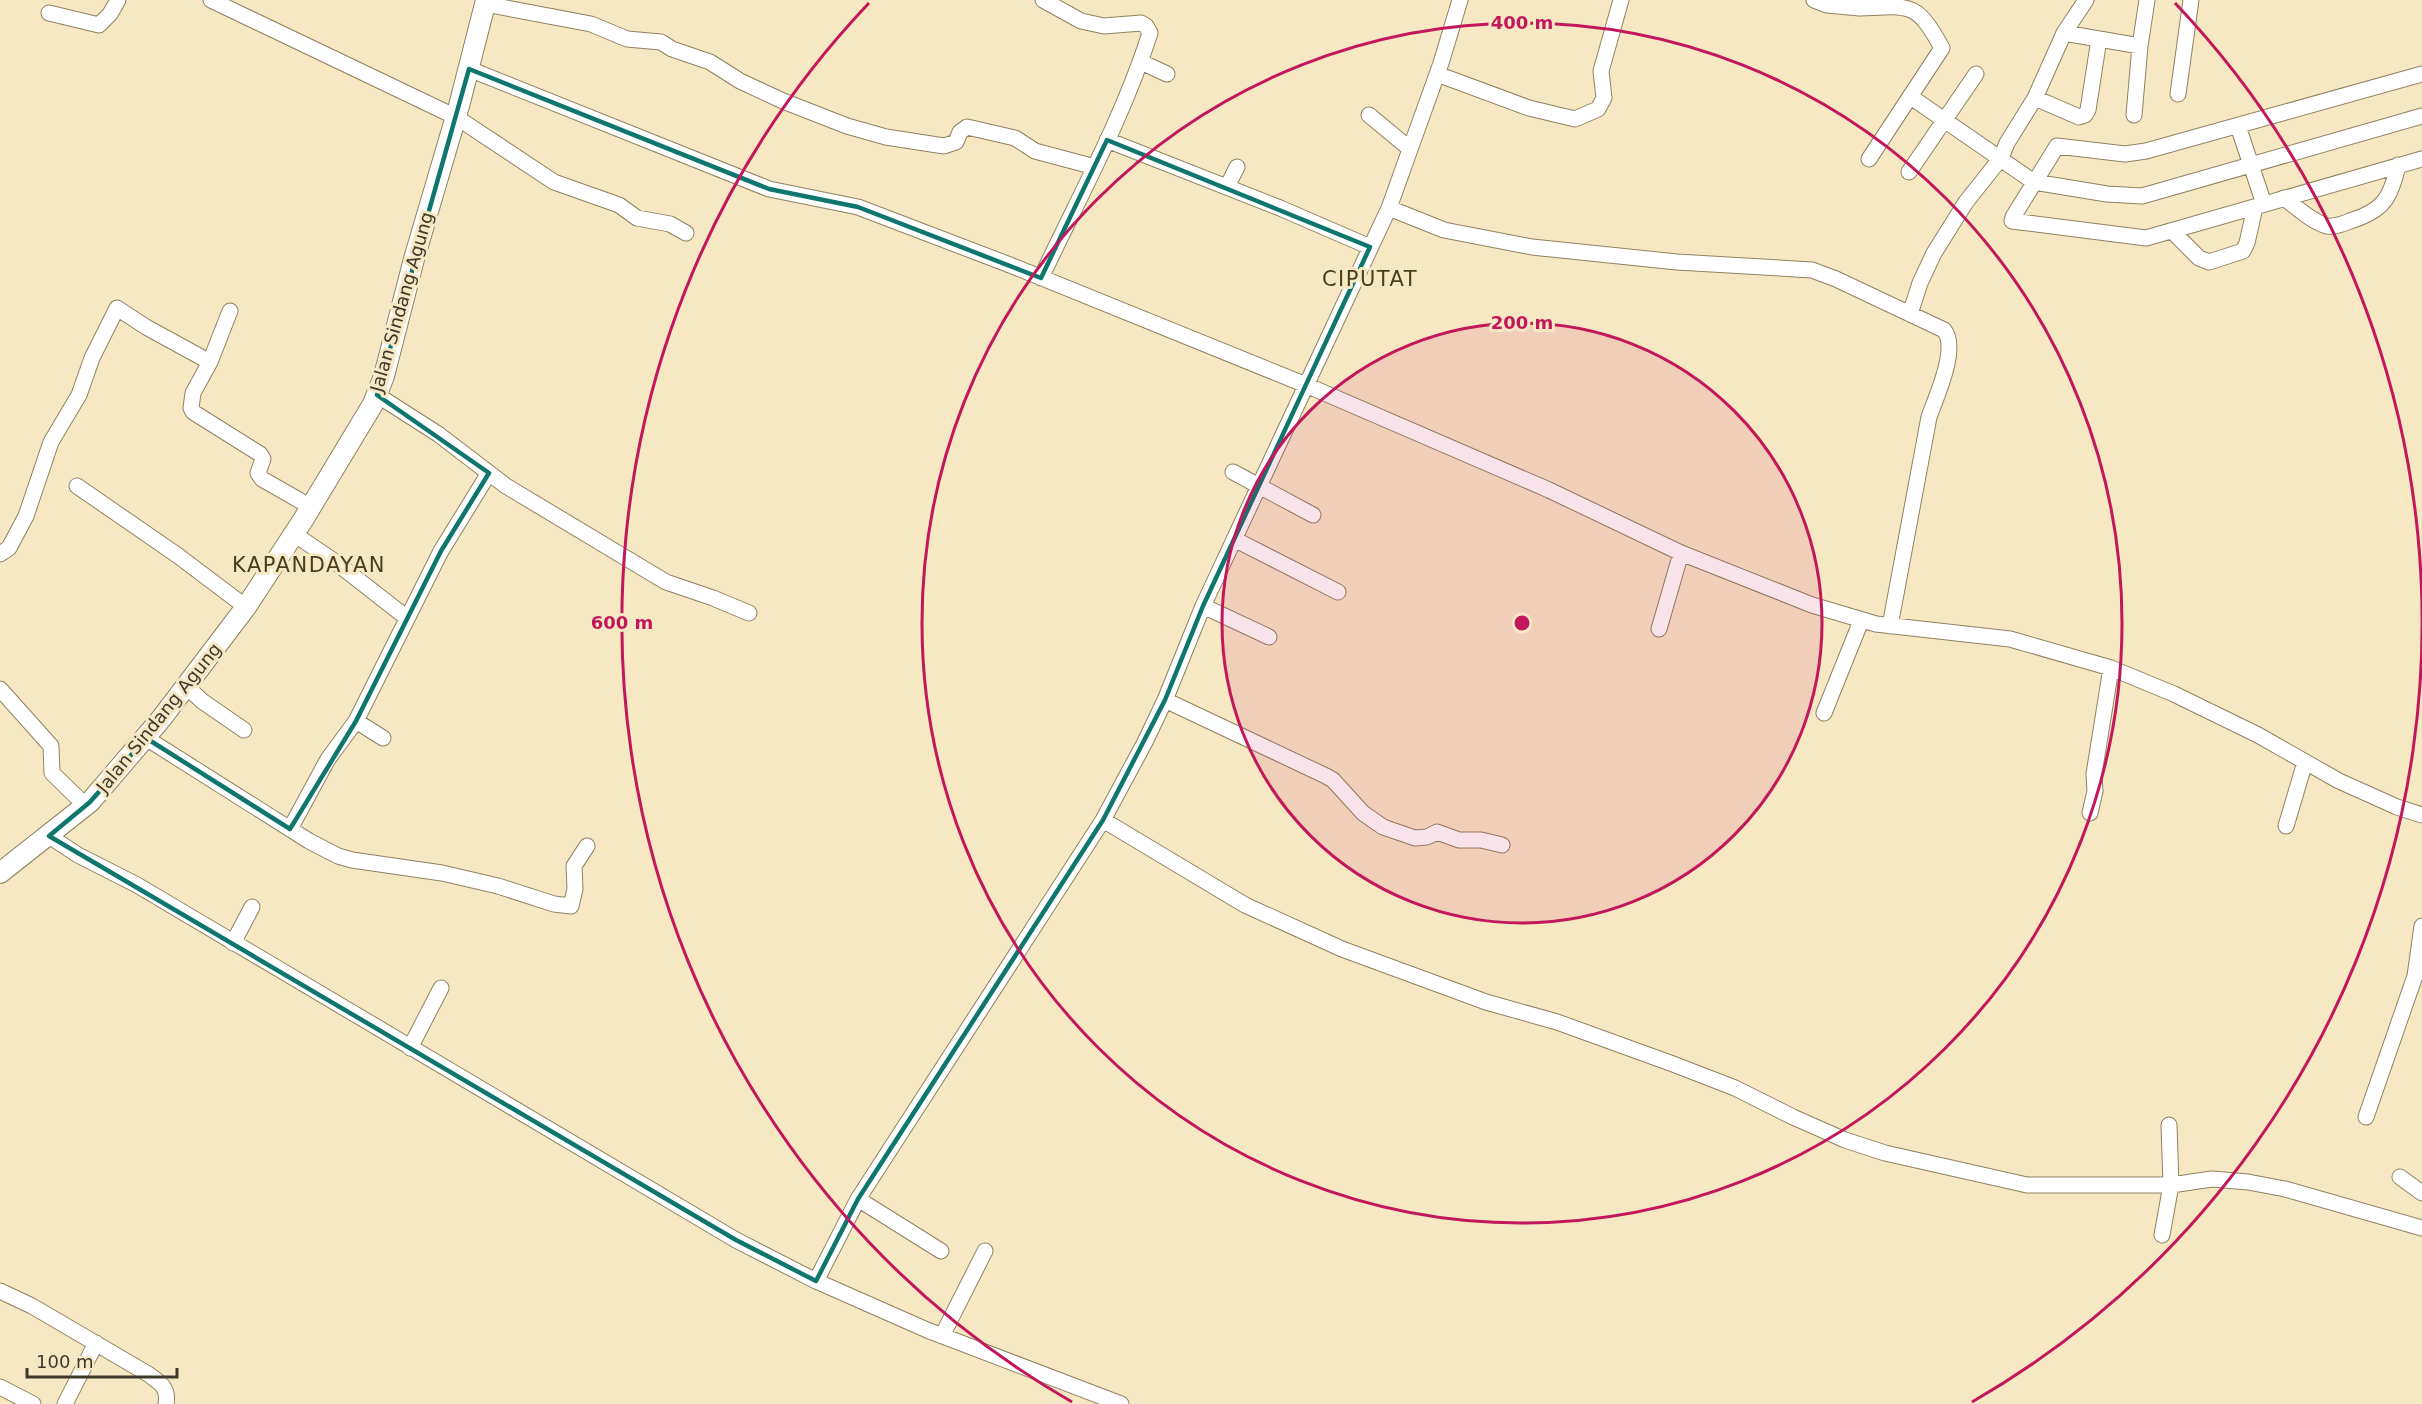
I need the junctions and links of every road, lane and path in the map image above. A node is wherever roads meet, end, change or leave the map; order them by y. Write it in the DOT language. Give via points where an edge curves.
graph roads {
  1 [pos="118,0"];
  2 [pos="211,0"];
  3 [pos="1043,0"];
  4 [pos="1460,0"];
  5 [pos="1621,0"];
  6 [pos="1814,0"];
  7 [pos="2086,0"];
  8 [pos="2190,0"];
  9 [pos="2143,1"];
  10 [pos="485,2"];
  11 [pos="1861,4"];
  12 [pos="49,13"];
  13 [pos="2064,33"];
  14 [pos="2099,39"];
  15 [pos="2140,46"];
  16 [pos="1141,62"];
  17 [pos="1441,62"];
  18 [pos="469,69"];
  19 [pos="1167,74"];
  20 [pos="1976,74"];
  21 [pos="2422,74"];
  22 [pos="2178,94"];
  23 [pos="1911,96"];
  24 [pos="2035,98"];
  25 [pos="1369,115"];
  26 [pos="2134,115"];
  27 [pos="2422,116"];
  28 [pos="456,117"];
  29 [pos="1945,120"];
  30 [pos="2238,126"];
  31 [pos="1107,140"];
  32 [pos="1410,149"];
  33 [pos="2001,158"];
  34 [pos="1869,159"];
  35 [pos="2422,159"];
  36 [pos="2251,165"];
  37 [pos="2398,165"];
  38 [pos="1237,166"];
  39 [pos="1095,167"];
  40 [pos="1909,172"];
  41 [pos="2034,182"];
  42 [pos="1227,187"];
  43 [pos="2284,198"];
  44 [pos="2260,205"];
  45 [pos="1389,208"];
  46 [pos="2172,231"];
  47 [pos="686,233"];
  48 [pos="1370,247"];
  49 [pos="1041,278"];
  50 [pos="230,311"];
  51 [pos="1910,314"];
  52 [pos="210,362"];
  53 [pos="1306,385"];
  54 [pos="377,395"];
  55 [pos="1233,472"];
  56 [pos="489,473"];
  57 [pos="77,486"];
  58 [pos="1259,487"];
  59 [pos="311,507"];
  60 [pos="1313,515"];
  61 [pos="294,534"];
  62 [pos="1234,539"];
  63 [pos="1681,553"];
  64 [pos="0,554"];
  65 [pos="1338,592"];
  66 [pos="1203,606"];
  67 [pos="246,607"];
  68 [pos="749,614"];
  69 [pos="407,618"];
  70 [pos="1861,621"];
  71 [pos="1890,626"];
  72 [pos="1659,629"];
  73 [pos="1269,638"];
  74 [pos="2111,668"];
  75 [pos="186,686"];
  76 [pos="0,689"];
  77 [pos="1165,700"];
  78 [pos="1824,713"];
  79 [pos="356,721"];
  80 [pos="244,730"];
  81 [pos="146,738"];
  82 [pos="383,738"];
  83 [pos="2305,762"];
  84 [pos="86,807"];
  85 [pos="2090,813"];
  86 [pos="2422,815"];
  87 [pos="1103,820"];
  88 [pos="2286,826"];
  89 [pos="290,829"];
  90 [pos="49,836"];
  91 [pos="1502,845"];
  92 [pos="586,846"];
  93 [pos="0,873"];
  94 [pos="252,907"];
  95 [pos="2422,926"];
  96 [pos="232,943"];
  97 [pos="441,988"];
  98 [pos="410,1048"];
  99 [pos="2366,1117"];
  100 [pos="2169,1125"];
  101 [pos="2400,1177"];
  102 [pos="2172,1185"];
  103 [pos="2422,1193"];
  104 [pos="858,1199"];
  105 [pos="2421,1224"];
  106 [pos="2162,1235"];
  107 [pos="941,1251"];
  108 [pos="985,1251"];
  109 [pos="816,1281"];
  110 [pos="0,1291"];
  111 [pos="942,1336"];
  112 [pos="96,1343"];
  113 [pos="0,1387"];
  114 [pos="33,1404"];
  115 [pos="65,1404"];
  116 [pos="166,1404"];
  117 [pos="1121,1404"];
  1 -- 12 [label="street" via="99,25"];
  2 -- 28 [label="street"];
  3 -- 16 [label="street" via="1082,21 1104,26 1146,26 1150,33"];
  4 -- 17 [label="street"];
  5 -- 17 [label="street" via="1601,72 1604,98 1598,110 1575,119 1529,108"];
  6 -- 11 [label="street" via="1827,5"];
  7 -- 13 [label="street"];
  8 -- 22 [label="street"];
  9 -- 15 [label="street"];
  10 -- 18 [label="main road, Jalan Sindang Agung"];
  10 -- 39 [label="street" via="591,24 627,39 661,42 783,100 866,132 944,146 956,142 967,127 1015,138 1035,151"];
  11 -- 23 [label="street" via="1907,6 1928,22 1942,48"];
  13 -- 14 [label="street"];
  13 -- 24 [label="street"];
  14 -- 15 [label="street"];
  14 -- 24 [label="street" via="2085,115 2079,117"];
  15 -- 26 [label="street"];
  16 -- 19 [label="street"];
  16 -- 31 [label="street"];
  17 -- 32 [label="street"];
  18 -- 28 [label="main road, Jalan Sindang Agung"];
  18 -- 49 [label="street" via="769,189 858,207"];
  20 -- 29 [label="street"];
  21 -- 30 [label="street"];
  23 -- 29 [label="street"];
  23 -- 34 [label="street"];
  24 -- 33 [label="street"];
  25 -- 32 [label="street"];
  27 -- 36 [label="street"];
  28 -- 47 [label="street" via="544,177 620,206 637,218 670,224"];
  28 -- 54 [label="main road, Jalan Sindang Agung"];
  29 -- 33 [label="street"];
  29 -- 40 [label="street"];
  30 -- 36 [label="street"];
  30 -- 41 [label="street" via="2137,153 2057,146"];
  31 -- 39 [label="street"];
  31 -- 42 [label="street"];
  32 -- 45 [label="street"];
  33 -- 41 [label="street"];
  33 -- 51 [label="street" via="1965,202 1934,253"];
  35 -- 37 [label="street"];
  36 -- 41 [label="street" via="2134,197"];
  36 -- 44 [label="street"];
  37 -- 43 [label="street"];
  37 -- 43 [label="street" via="2392,191 2378,209 2336,226 2318,222"];
  38 -- 42 [label="street"];
  39 -- 49 [label="street"];
  41 -- 46 [label="street" via="2013,217 2014,223 2140,239"];
  42 -- 48 [label="street"];
  43 -- 44 [label="street"];
  44 -- 46 [label="street"];
  44 -- 46 [label="street" via="2245,248 2215,261 2199,258"];
  45 -- 48 [label="street"];
  45 -- 51 [label="street" via="1444,230 1532,247 1677,262 1812,270"];
  48 -- 53 [label="street"];
  49 -- 53 [label="street"];
  50 -- 52 [label="street"];
  51 -- 71 [label="street" via="1944,330 1951,345 1941,391 1929,417"];
  52 -- 59 [label="street" via="193,393 191,408 208,423 260,454 263,459 258,473 262,479"];
  52 -- 64 [label="street" via="117,308 79,395 51,442 26,516 9,548"];
  53 -- 58 [label="street"];
  53 -- 63 [label="street" via="1559,494"];
  54 -- 56 [label="street"];
  54 -- 59 [label="main road, Jalan Sindang Agung"];
  55 -- 58 [label="street"];
  56 -- 68 [label="street" via="666,582"];
  56 -- 69 [label="street" via="441,551"];
  57 -- 67 [label="street"];
  58 -- 60 [label="street"];
  58 -- 62 [label="street"];
  59 -- 61 [label="main road, Jalan Sindang Agung"];
  61 -- 67 [label="main road, Jalan Sindang Agung"];
  61 -- 69 [label="street"];
  62 -- 65 [label="street"];
  62 -- 66 [label="street"];
  63 -- 70 [label="street"];
  63 -- 72 [label="street"];
  66 -- 73 [label="street"];
  66 -- 77 [label="street"];
  67 -- 75 [label="main road, Jalan Sindang Agung"];
  69 -- 79 [label="street"];
  70 -- 71 [label="street"];
  70 -- 78 [label="street"];
  71 -- 74 [label="street" via="2010,639"];
  74 -- 83 [label="street" via="2185,699"];
  74 -- 85 [label="street"];
  75 -- 80 [label="street"];
  75 -- 81 [label="main road, Jalan Sindang Agung"];
  76 -- 84 [label="street" via="51,746 52,773"];
  77 -- 87 [label="street"];
  77 -- 91 [label="street" via="1333,780 1363,813 1389,830 1415,838 1437,832 1459,840"];
  79 -- 82 [label="street"];
  79 -- 89 [label="street" via="328,759"];
  81 -- 84 [label="main road, Jalan Sindang Agung"];
  81 -- 89 [label="street"];
  83 -- 86 [label="street" via="2339,781"];
  83 -- 88 [label="street"];
  84 -- 90 [label="main road, Jalan Sindang Agung"];
  87 -- 102 [label="street" via="1245,905 1342,949 1673,1064 1845,1140 1925,1164 2028,1185"];
  87 -- 104 [label="street"];
  89 -- 92 [label="street" via="338,856 442,873 571,906 574,866"];
  90 -- 93 [label="main road, Jalan Sindang Agung"];
  90 -- 96 [label="street"];
  94 -- 96 [label="street"];
  95 -- 99 [label="street" via="2415,976"];
  96 -- 98 [label="street"];
  97 -- 98 [label="street"];
  98 -- 109 [label="street" via="736,1240"];
  100 -- 102 [label="street"];
  101 -- 103 [label="street"];
  102 -- 105 [label="street" via="2212,1179 2248,1182"];
  102 -- 106 [label="street"];
  104 -- 107 [label="street"];
  104 -- 109 [label="street"];
  108 -- 111 [label="street"];
  109 -- 111 [label="street"];
  110 -- 112 [label="street"];
  111 -- 117 [label="street"];
  112 -- 115 [label="street"];
  112 -- 116 [label="street" via="164,1386"];
  113 -- 114 [label="street"];
}
